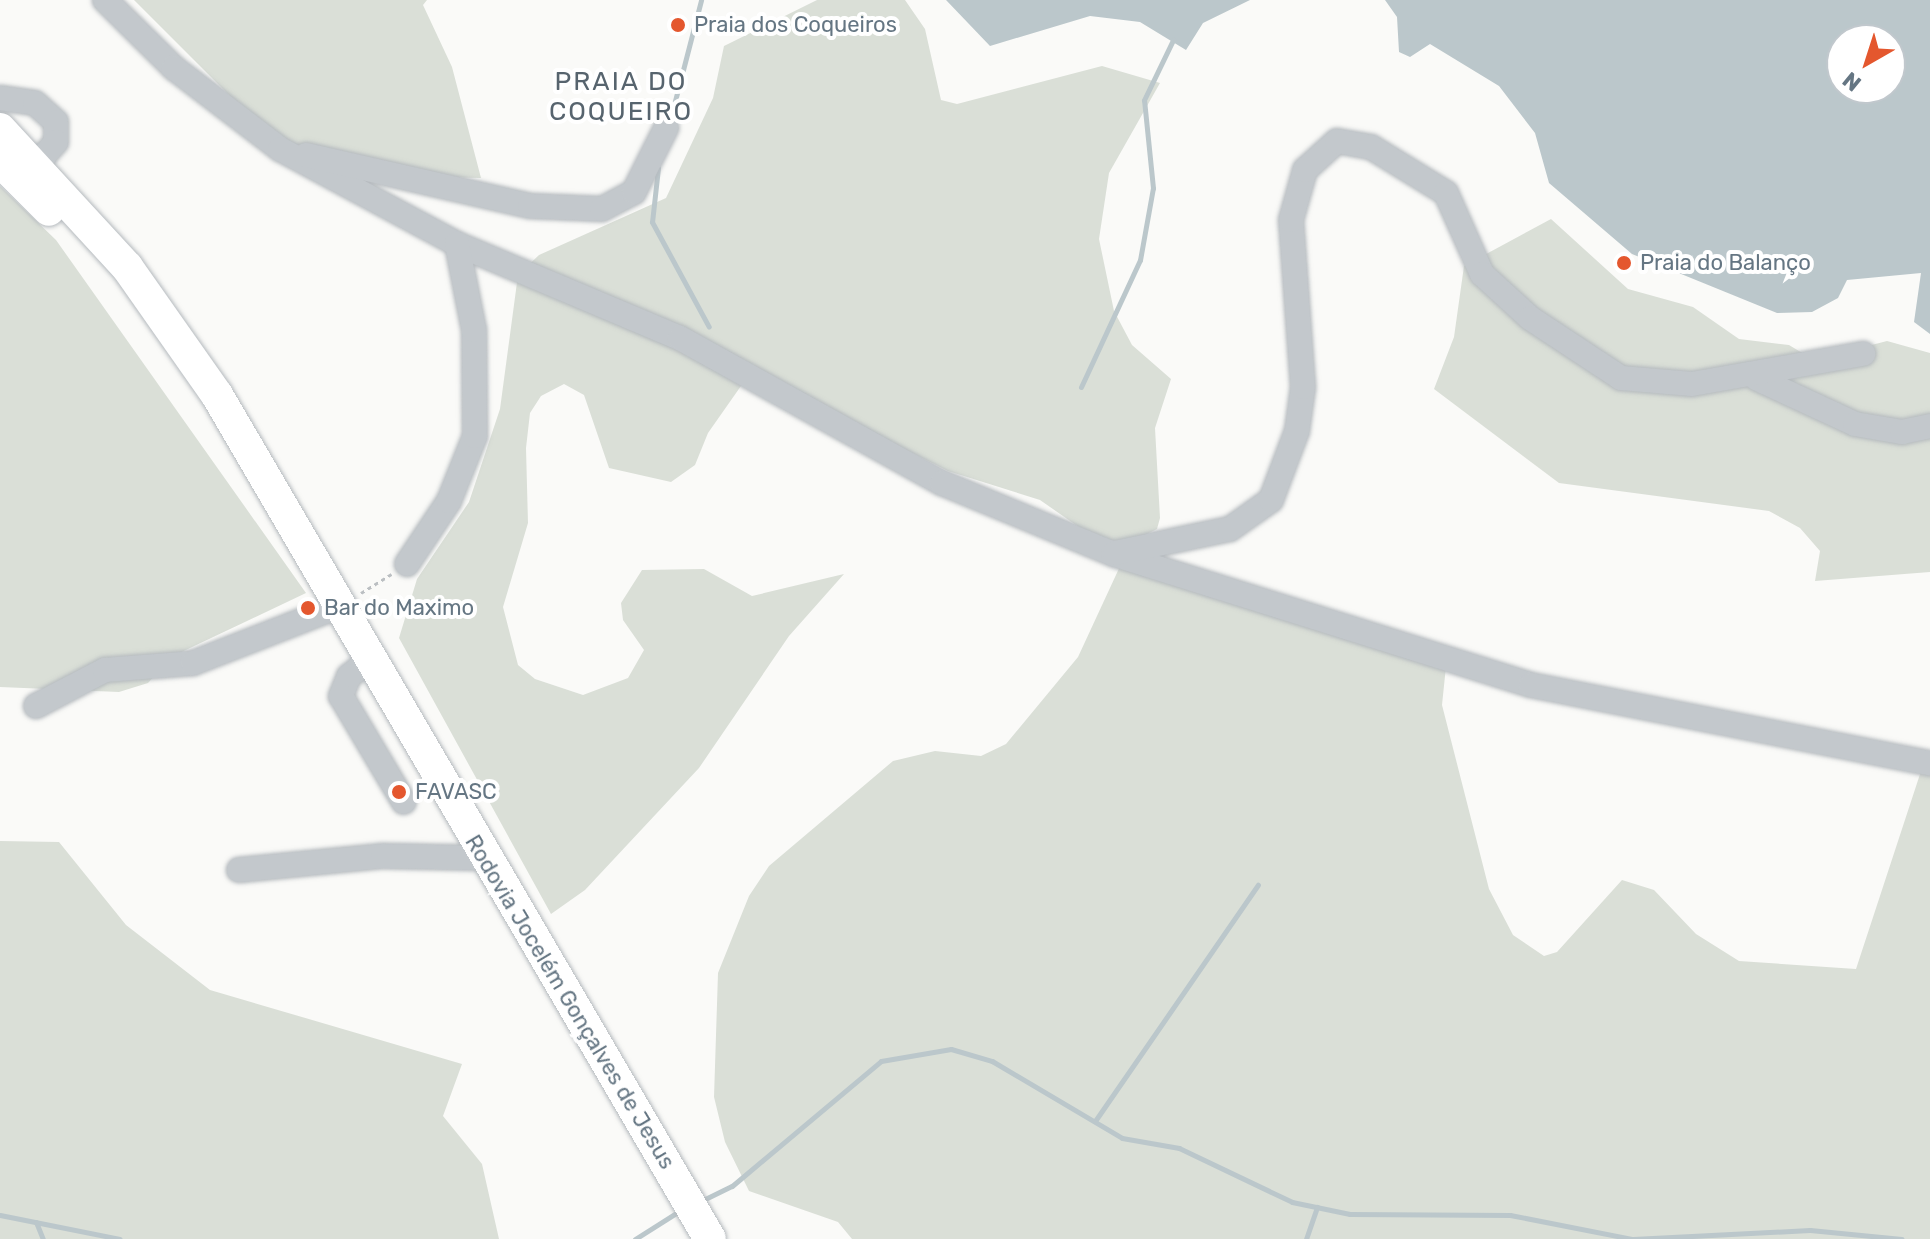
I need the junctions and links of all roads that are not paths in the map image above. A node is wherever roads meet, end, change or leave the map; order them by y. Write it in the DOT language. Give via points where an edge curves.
graph roads {
  1 [pos="105,0"];
  2 [pos="0,98"];
  3 [pos="666,128"];
  4 [pos="0,129"];
  5 [pos="0,148"];
  6 [pos="280,149"];
  7 [pos="0,161"];
  8 [pos="36,165"];
  9 [pos="457,244"];
  10 [pos="1863,354"];
  11 [pos="1756,378"];
  12 [pos="1930,426"];
  13 [pos="235,435"];
  14 [pos="1113,554"];
  15 [pos="407,564"];
  16 [pos="337,607"];
  17 [pos="369,660"];
  18 [pos="36,706"];
  19 [pos="1930,763"];
  20 [pos="404,802"];
  21 [pos="486,858"];
  22 [pos="239,870"];
  23 [pos="710,1239"];
  1 -- 6 [label="street" via="174,68"];
  2 -- 8 [label="street" via="35,103 56,122 56,142"];
  3 -- 6 [label="street" via="634,192 602,209 578,210"];
  4 -- 8 [label="main road, Rodovia Jocelém Gonçalves de Jesus"];
  5 -- 8 [label="main road" via="21,165"];
  6 -- 9 [label="street"];
  7 -- 13 [label="main road, Rodovia Jocelém Gonçalves de Jesus" via="129,297"];
  8 -- 13 [label="main road, Rodovia Jocelém Gonçalves de Jesus" via="159,309"];
  9 -- 14 [label="street" via="606,302 861,443"];
  9 -- 15 [label="street" via="474,330 475,436 449,501"];
  10 -- 11 [label="street"];
  11 -- 12 [label="street" via="1855,424 1902,432"];
  11 -- 14 [label="street" via="1692,384 1621,378 1530,318 1482,274 1446,193 1371,147 1337,141 1305,170 1291,220 1303,387 1297,431 1271,500 1230,529"];
  13 -- 16 [label="main road, Rodovia Jocelém Gonçalves de Jesus"];
  14 -- 19 [label="street" via="1531,685"];
  16 -- 17 [label="main road, Rodovia Jocelém Gonçalves de Jesus"];
  16 -- 18 [label="street" via="193,663 105,670"];
  17 -- 20 [label="street" via="349,676 341,696"];
  17 -- 21 [label="main road, Rodovia Jocelém Gonçalves de Jesus"];
  21 -- 22 [label="street" via="383,856"];
  21 -- 23 [label="main road, Rodovia Jocelém Gonçalves de Jesus"];
}
